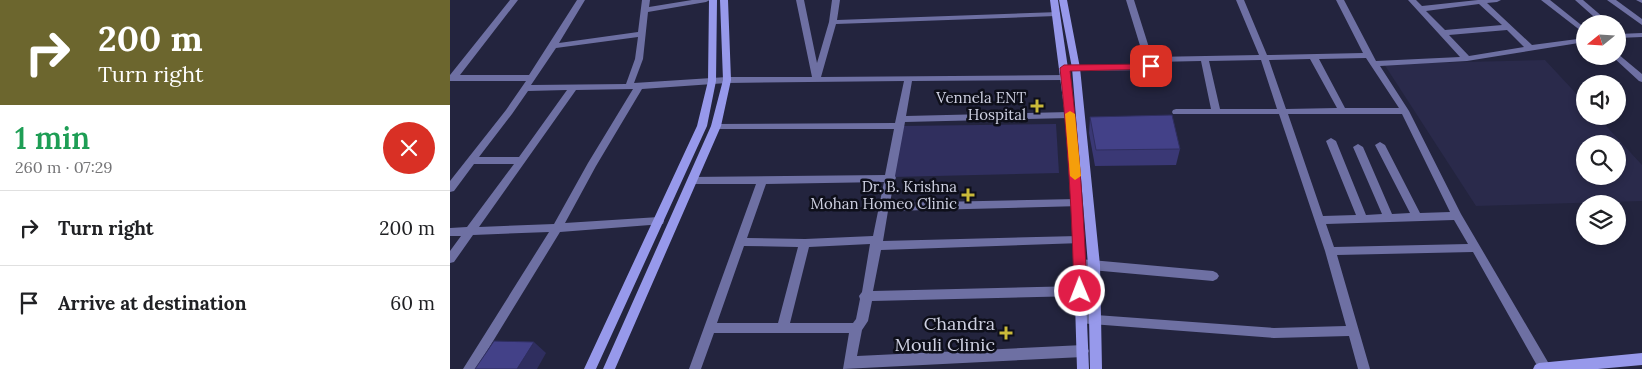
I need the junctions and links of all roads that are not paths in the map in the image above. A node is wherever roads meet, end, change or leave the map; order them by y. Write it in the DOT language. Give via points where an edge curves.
graph roads {
  1 [pos="514,0"];
  2 [pos="581,0"];
  3 [pos="646,0"];
  4 [pos="706,0"];
  5 [pos="713,0"];
  6 [pos="724,0"];
  7 [pos="800,0"];
  8 [pos="836,0"];
  9 [pos="1054,0"];
  10 [pos="1063,0"];
  11 [pos="1130,0"];
  12 [pos="1240,0"];
  13 [pos="1340,0"];
  14 [pos="1412,0"];
  15 [pos="1497,0"];
  16 [pos="1545,0"];
  17 [pos="1580,0"];
  18 [pos="1611,0"];
  19 [pos="1481,2"];
  20 [pos="1420,9"];
  21 [pos="645,10"];
  22 [pos="1056,14"];
  23 [pos="1597,15"];
  24 [pos="833,22"];
  25 [pos="1642,23"];
  26 [pos="1576,25"];
  27 [pos="1509,27"];
  28 [pos="1443,33"];
  29 [pos="641,34"];
  30 [pos="1626,35"];
  31 [pos="1642,35"];
  32 [pos="1576,41"];
  33 [pos="553,46"];
  34 [pos="1530,48"];
  35 [pos="1368,55"];
  36 [pos="1313,56"];
  37 [pos="1264,57"];
  38 [pos="1204,58"];
  39 [pos="1467,58"];
  40 [pos="1148,60"];
  41 [pos="1374,64"];
  42 [pos="1626,65"];
  43 [pos="1076,68"];
  44 [pos="1065,73"];
  45 [pos="452,78"];
  46 [pos="532,78"];
  47 [pos="816,79"];
  48 [pos="1642,79"];
  49 [pos="727,80"];
  50 [pos="908,80"];
  51 [pos="712,81"];
  52 [pos="634,86"];
  53 [pos="574,87"];
  54 [pos="525,88"];
  55 [pos="1216,111"];
  56 [pos="1405,111"];
  57 [pos="1176,112"];
  58 [pos="1284,112"];
  59 [pos="1343,112"];
  60 [pos="1070,115"];
  61 [pos="900,122"];
  62 [pos="716,126"];
  63 [pos="1330,141"];
  64 [pos="1380,145"];
  65 [pos="1358,147"];
  66 [pos="521,160"];
  67 [pos="470,161"];
  68 [pos="891,178"];
  69 [pos="693,180"];
  70 [pos="762,180"];
  71 [pos="450,188"];
  72 [pos="1077,203"];
  73 [pos="884,207"];
  74 [pos="1457,216"];
  75 [pos="1417,217"];
  76 [pos="1362,218"];
  77 [pos="1389,218"];
  78 [pos="1318,220"];
  79 [pos="659,221"];
  80 [pos="557,228"];
  81 [pos="472,231"];
  82 [pos="450,232"];
  83 [pos="1078,240"];
  84 [pos="740,242"];
  85 [pos="805,243"];
  86 [pos="876,243"];
  87 [pos="1474,248"];
  88 [pos="1330,251"];
  89 [pos="450,259"];
  90 [pos="1080,264"];
  91 [pos="1094,265"];
  92 [pos="1213,276"];
  93 [pos="1080,291"];
  94 [pos="865,296"];
  95 [pos="1088,319"];
  96 [pos="783,327"];
  97 [pos="710,328"];
  98 [pos="856,328"];
  99 [pos="1353,331"];
  100 [pos="1083,351"];
  101 [pos="1642,359"];
  102 [pos="850,366"];
  103 [pos="469,369"];
  104 [pos="590,369"];
  105 [pos="609,369"];
  106 [pos="695,369"];
  107 [pos="1083,369"];
  108 [pos="1096,369"];
  109 [pos="1364,369"];
  110 [pos="1543,369"];
  1 -- 45 [label="street"];
  2 -- 33 [label="street"];
  3 -- 21 [label="street"];
  4 -- 21 [label="street"];
  5 -- 51 [label="street"];
  6 -- 49 [label="street"];
  7 -- 47 [label="street"];
  8 -- 24 [label="street"];
  9 -- 22 [label="street"];
  10 -- 43 [label="street"];
  11 -- 40 [label="street"];
  12 -- 37 [label="street"];
  13 -- 35 [label="street"];
  14 -- 20 [label="street"];
  15 -- 19 [label="street"];
  16 -- 26 [label="street"];
  17 -- 23 [label="street"];
  18 -- 25 [label="street"];
  19 -- 20 [label="street"];
  19 -- 27 [label="street"];
  20 -- 28 [label="street"];
  21 -- 29 [label="street"];
  22 -- 24 [label="street"];
  22 -- 44 [label="street"];
  24 -- 47 [label="street"];
  27 -- 28 [label="street"];
  27 -- 34 [label="street"];
  28 -- 39 [label="street"];
  29 -- 33 [label="street"];
  29 -- 52 [label="street"];
  30 -- 31 [label="street"];
  32 -- 34 [label="street"];
  33 -- 46 [label="street"];
  34 -- 39 [label="street"];
  35 -- 36 [label="street"];
  35 -- 41 [label="street"];
  36 -- 37 [label="street"];
  36 -- 59 [label="street"];
  37 -- 38 [label="street"];
  37 -- 58 [label="street"];
  38 -- 40 [label="street"];
  38 -- 55 [label="street"];
  39 -- 41 [label="street"];
  40 -- 43 [label="street" via="1151,66"];
  41 -- 56 [label="street"];
  42 -- 48 [label="street"];
  43 -- 44 [label="street"];
  43 -- 91 [label="street"];
  44 -- 50 [label="street"];
  44 -- 60 [label="street"];
  45 -- 46 [label="street"];
  46 -- 54 [label="street"];
  47 -- 49 [label="street"];
  47 -- 50 [label="street"];
  49 -- 51 [label="street"];
  49 -- 62 [label="street"];
  50 -- 61 [label="street"];
  51 -- 52 [label="street"];
  51 -- 79 [label="street" via="702,126"];
  52 -- 53 [label="street"];
  52 -- 80 [label="street"];
  53 -- 54 [label="street"];
  53 -- 66 [label="street"];
  54 -- 67 [label="street"];
  55 -- 57 [label="street"];
  55 -- 58 [label="street"];
  56 -- 59 [label="street"];
  56 -- 74 [label="street"];
  58 -- 59 [label="street"];
  58 -- 78 [label="street"];
  60 -- 61 [label="street"];
  60 -- 72 [label="street"];
  61 -- 62 [label="street"];
  61 -- 68 [label="street"];
  62 -- 69 [label="street"];
  63 -- 76 [label="street"];
  64 -- 75 [label="street"];
  65 -- 77 [label="street"];
  66 -- 67 [label="street"];
  66 -- 81 [label="street"];
  67 -- 71 [label="street"];
  68 -- 70 [label="street"];
  68 -- 73 [label="street"];
  69 -- 70 [label="street"];
  69 -- 105 [label="street"];
  70 -- 84 [label="street"];
  72 -- 73 [label="street"];
  72 -- 83 [label="street"];
  73 -- 86 [label="street"];
  74 -- 75 [label="street"];
  74 -- 87 [label="street"];
  75 -- 77 [label="street"];
  76 -- 77 [label="street"];
  76 -- 78 [label="street"];
  78 -- 88 [label="street"];
  79 -- 80 [label="street"];
  79 -- 104 [label="street"];
  80 -- 81 [label="street"];
  80 -- 103 [label="street"];
  81 -- 82 [label="street"];
  81 -- 89 [label="street"];
  83 -- 86 [label="street"];
  83 -- 90 [label="street"];
  84 -- 85 [label="street"];
  84 -- 97 [label="street"];
  85 -- 86 [label="street"];
  85 -- 96 [label="street"];
  86 -- 94 [label="street"];
  87 -- 88 [label="street"];
  87 -- 110 [label="street"];
  88 -- 99 [label="street"];
  90 -- 91 [label="street"];
  90 -- 93 [label="street"];
  91 -- 92 [label="street"];
  91 -- 95 [label="street"];
  93 -- 94 [label="street"];
  93 -- 95 [label="street"];
  94 -- 98 [label="street" via="862,321"];
  95 -- 99 [label="street" via="1274,333"];
  95 -- 100 [label="street"];
  95 -- 108 [label="street"];
  96 -- 97 [label="street"];
  96 -- 98 [label="street"];
  97 -- 106 [label="street"];
  98 -- 102 [label="street"];
  99 -- 109 [label="street"];
  100 -- 102 [label="street"];
  100 -- 107 [label="street"];
  101 -- 110 [label="street"];
}
